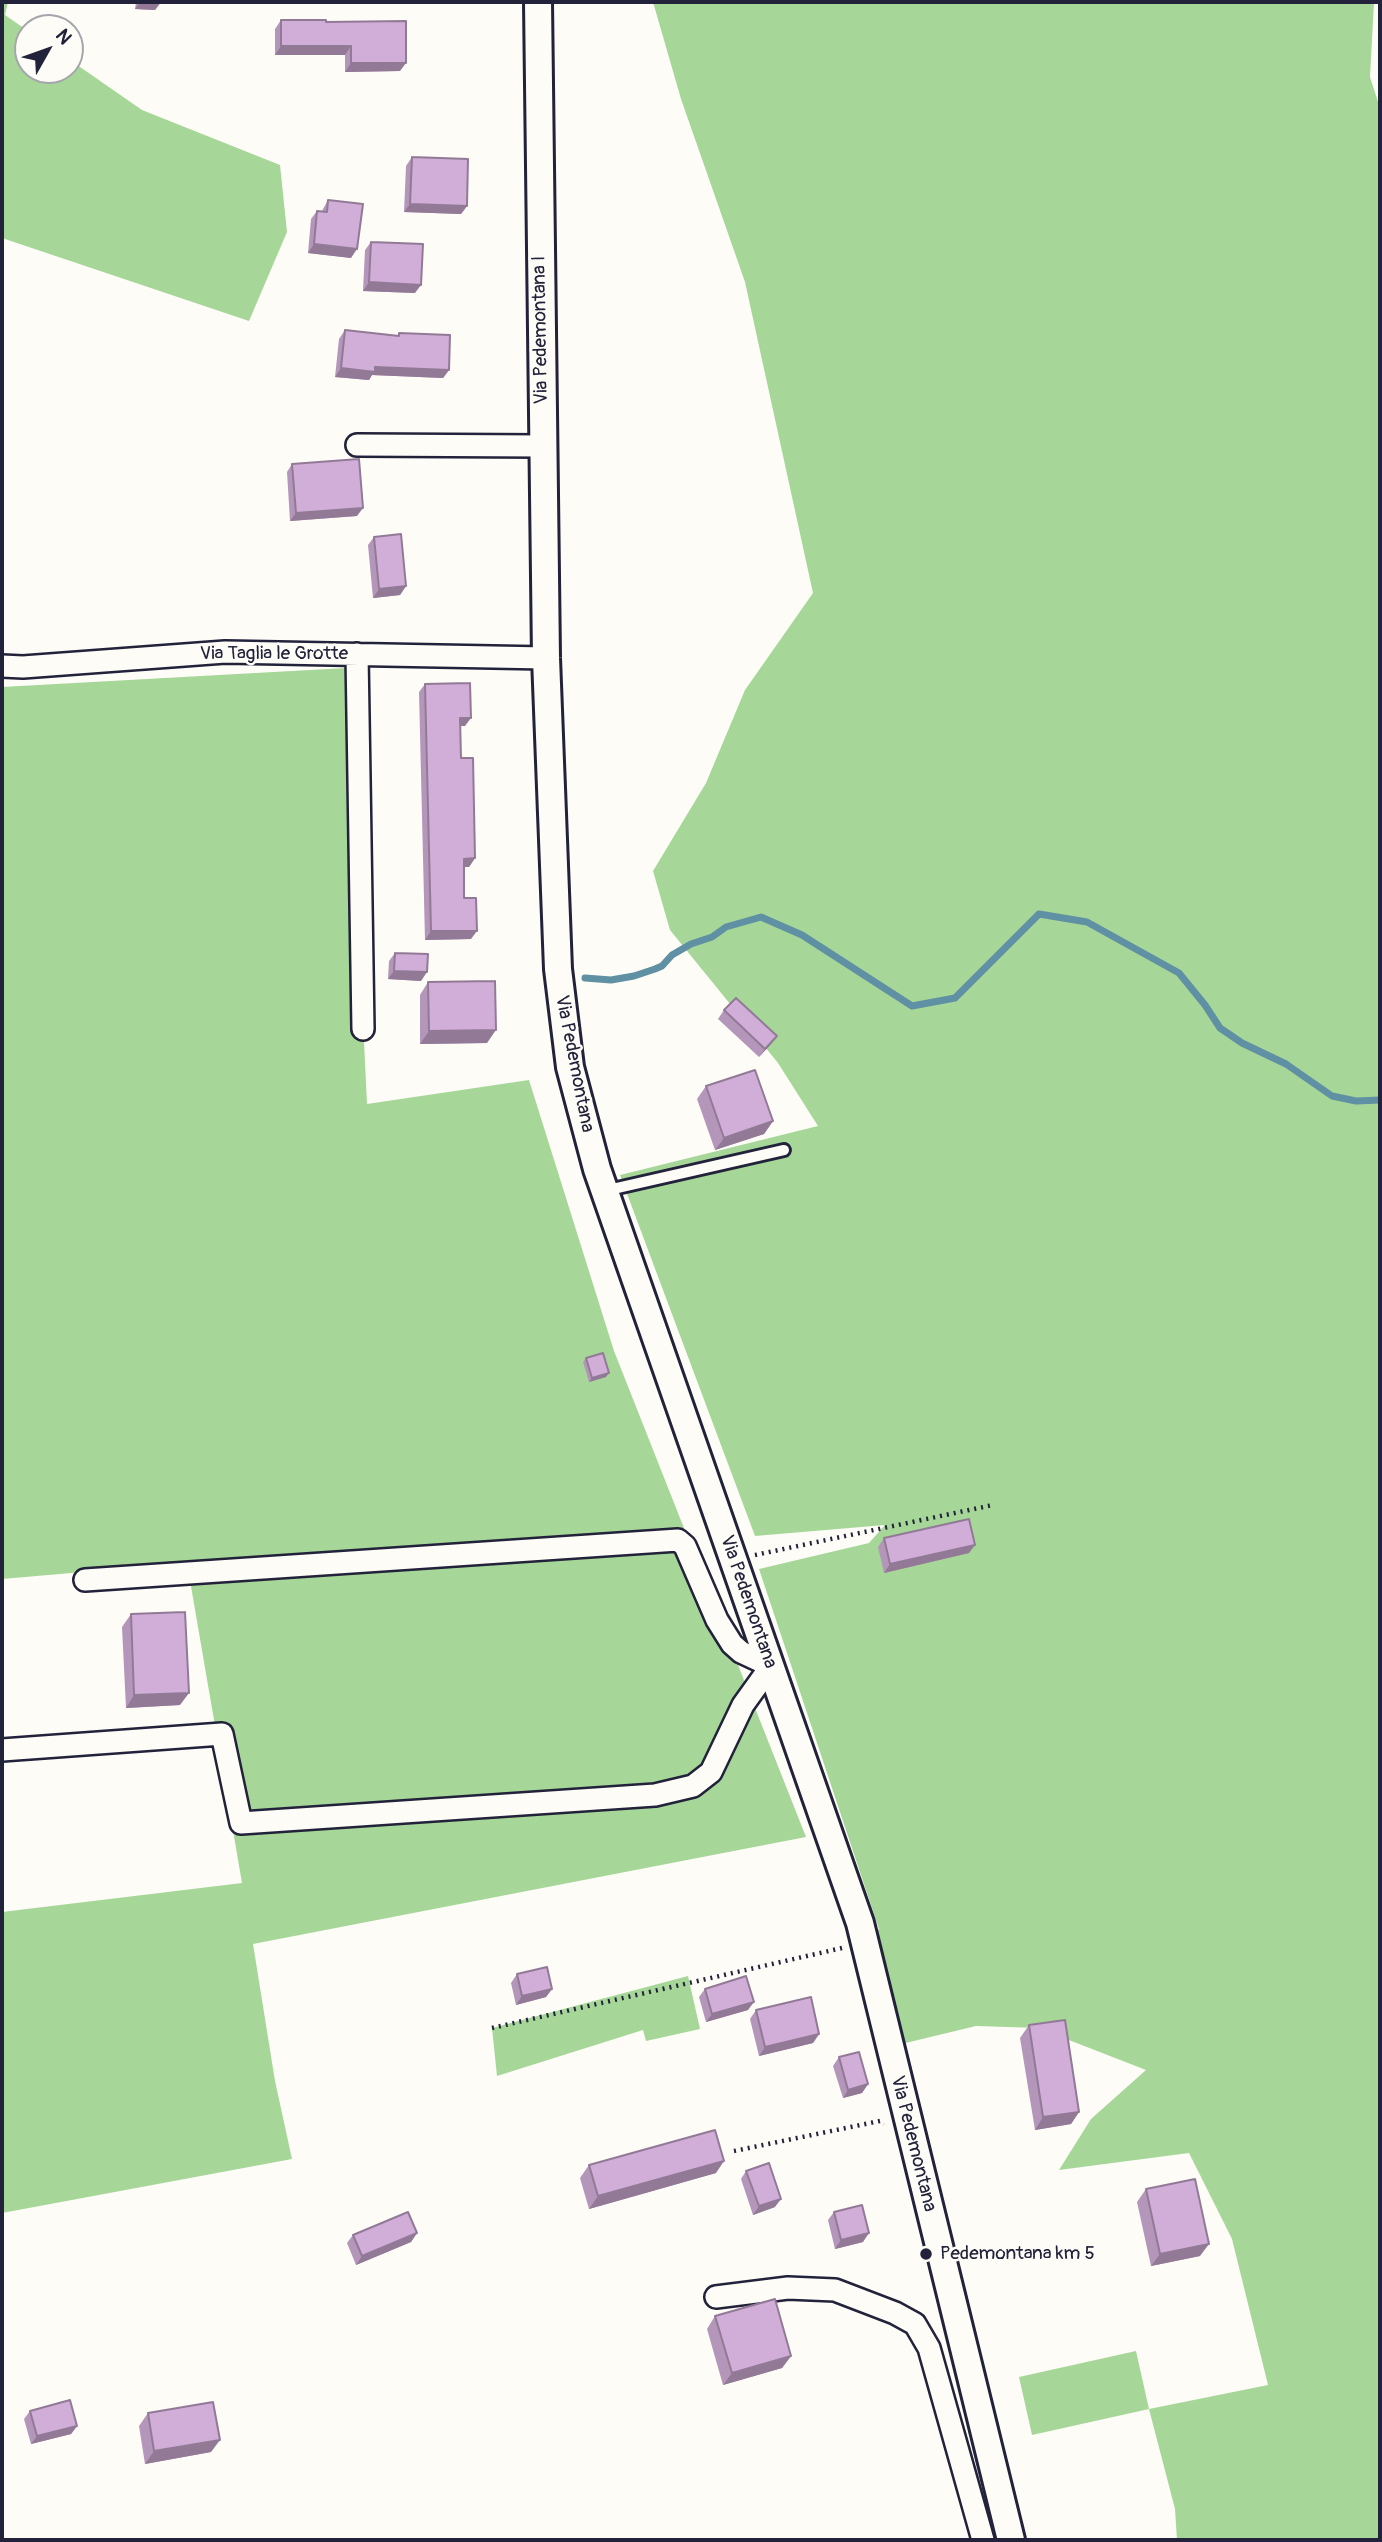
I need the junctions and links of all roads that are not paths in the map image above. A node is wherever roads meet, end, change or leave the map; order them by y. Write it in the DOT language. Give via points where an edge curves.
graph roads {
  1 [pos="538,2"];
  2 [pos="357,444"];
  3 [pos="543,446"];
  4 [pos="357,654"];
  5 [pos="546,658"];
  6 [pos="2,666"];
  7 [pos="363,1030"];
  8 [pos="784,1150"];
  9 [pos="604,1191"];
  10 [pos="85,1580"];
  11 [pos="771,1666"];
  12 [pos="2,1750"];
  13 [pos="716,2297"];
  14 [pos="983,2540"];
  15 [pos="1011,2540"];
  1 -- 3 [label="street, Via Pedemontana I"];
  2 -- 3 [label="street"];
  3 -- 5 [label="street, Via Pedemontana I"];
  4 -- 5 [label="street, Via Taglia le Grotte"];
  4 -- 6 [label="street, Via Taglia le Grotte" via="225,652"];
  4 -- 7 [label="street"];
  5 -- 9 [label="street, Via Pedemontana" via="561,1010 579,1103"];
  8 -- 9 [label="lane"];
  9 -- 11 [label="street, Via Pedemontana"];
  10 -- 11 [label="street" via="678,1540 732,1644"];
  11 -- 12 [label="street" via="743,1705 711,1772 693,1786 655,1795 241,1823 222,1734"];
  11 -- 15 [label="street, Via Pedemontana" via="865,1943"];
  13 -- 14 [label="street" via="788,2288 835,2290 915,2324 929,2348"];
}
